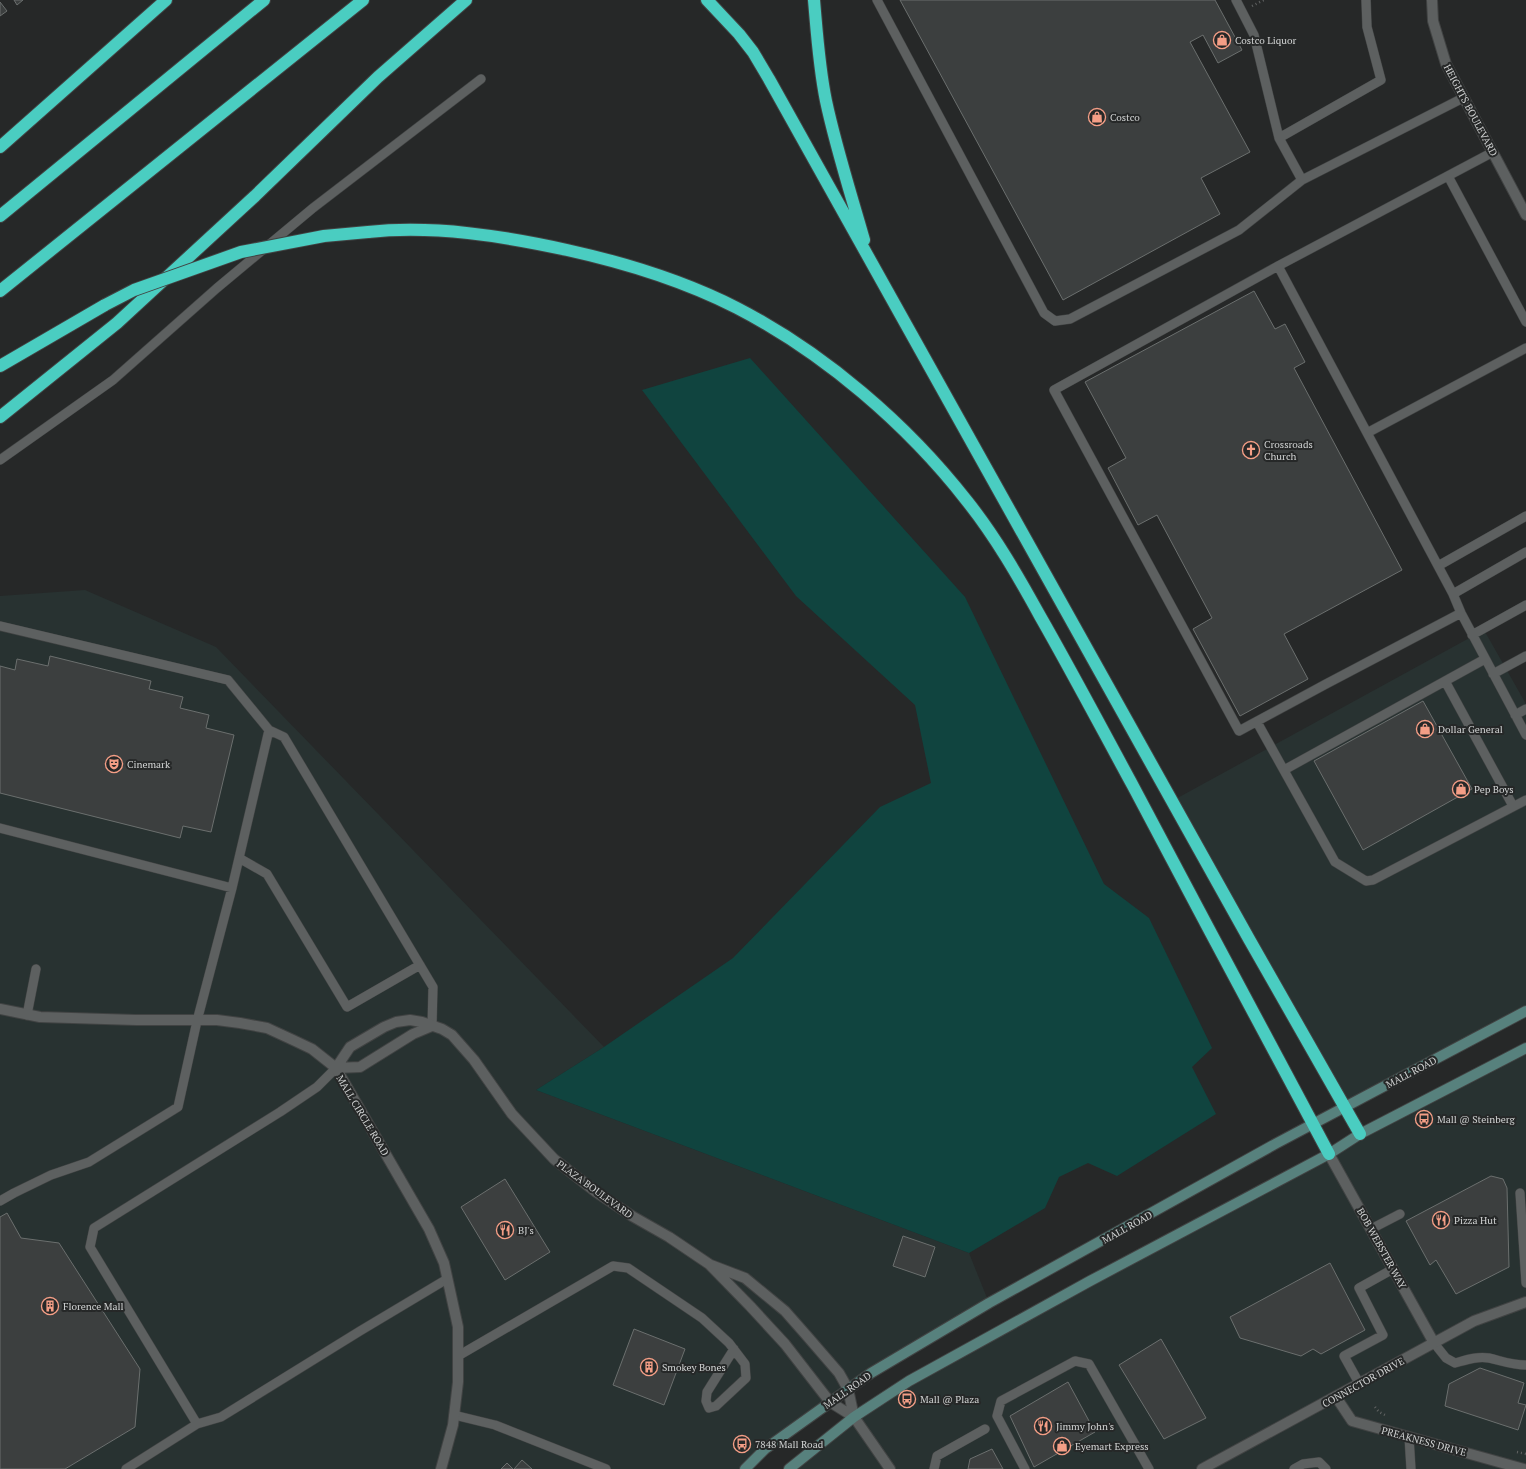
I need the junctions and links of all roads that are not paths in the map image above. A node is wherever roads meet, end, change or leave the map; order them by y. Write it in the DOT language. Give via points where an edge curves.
graph roads {
  1 [pos="166,0"];
  2 [pos="264,0"];
  3 [pos="363,0"];
  4 [pos="466,0"];
  5 [pos="708,0"];
  6 [pos="814,0"];
  7 [pos="877,0"];
  8 [pos="1236,0"];
  9 [pos="1366,0"];
  10 [pos="1432,0"];
  11 [pos="481,79"];
  12 [pos="1463,98"];
  13 [pos="1279,138"];
  14 [pos="0,147"];
  15 [pos="1492,152"];
  16 [pos="1448,176"];
  17 [pos="1302,180"];
  18 [pos="1526,215"];
  19 [pos="0,216"];
  20 [pos="870,260"];
  21 [pos="1278,266"];
  22 [pos="0,291"];
  23 [pos="1526,322"];
  24 [pos="1526,348"];
  25 [pos="0,366"];
  26 [pos="0,416"];
  27 [pos="1367,433"];
  28 [pos="0,460"];
  29 [pos="1526,516"];
  30 [pos="1526,552"];
  31 [pos="1438,566"];
  32 [pos="1453,594"];
  33 [pos="1526,605"];
  34 [pos="1461,613"];
  35 [pos="0,626"];
  36 [pos="1472,634"];
  37 [pos="1526,656"];
  38 [pos="1485,659"];
  39 [pos="1493,674"];
  40 [pos="1445,681"];
  41 [pos="1526,709"];
  42 [pos="1515,715"];
  43 [pos="1257,722"];
  44 [pos="269,730"];
  45 [pos="1526,735"];
  46 [pos="1284,770"];
  47 [pos="1526,800"];
  48 [pos="1513,806"];
  49 [pos="0,828"];
  50 [pos="239,858"];
  51 [pos="232,888"];
  52 [pos="420,965"];
  53 [pos="36,968"];
  54 [pos="0,1009"];
  55 [pos="1526,1011"];
  56 [pos="27,1015"];
  57 [pos="197,1021"];
  58 [pos="432,1026"];
  59 [pos="1526,1048"];
  60 [pos="336,1068"];
  61 [pos="1346,1106"];
  62 [pos="1313,1124"];
  63 [pos="1360,1134"];
  64 [pos="1329,1154"];
  65 [pos="1520,1193"];
  66 [pos="0,1201"];
  67 [pos="1400,1214"];
  68 [pos="1371,1229"];
  69 [pos="709,1264"];
  70 [pos="1393,1269"];
  71 [pos="447,1280"];
  72 [pos="1526,1283"];
  73 [pos="1526,1302"];
  74 [pos="1434,1343"];
  75 [pos="734,1349"];
  76 [pos="458,1356"];
  77 [pos="1526,1365"];
  78 [pos="1359,1383"];
  79 [pos="848,1388"];
  80 [pos="1336,1397"];
  81 [pos="830,1402"];
  82 [pos="454,1415"];
  83 [pos="854,1417"];
  84 [pos="197,1424"];
  85 [pos="984,1429"];
  86 [pos="1409,1437"];
  87 [pos="126,1469"];
  88 [pos="441,1469"];
  89 [pos="606,1469"];
  90 [pos="745,1469"];
  91 [pos="789,1469"];
  92 [pos="890,1469"];
  93 [pos="934,1469"];
  94 [pos="1025,1469"];
  95 [pos="1149,1469"];
  96 [pos="1202,1469"];
  97 [pos="1294,1469"];
  98 [pos="1326,1469"];
  99 [pos="1411,1469"];
  100 [pos="1524,1469"];
  1 -- 14 [label="highway"];
  2 -- 19 [label="highway"];
  3 -- 22 [label="highway"];
  4 -- 26 [label="highway" via="378,77 255,196 117,323"];
  5 -- 20 [label="highway" via="739,34 769,79"];
  6 -- 20 [label="highway" via="817,45 826,100"];
  7 -- 17 [label="lane" via="1044,313 1055,321 1070,319 1239,230"];
  8 -- 13 [label="lane" via="1254,35"];
  9 -- 13 [label="lane" via="1367,27 1381,80"];
  10 -- 12 [label="street, HEIGHTS BOULEVARD" via="1433,21 1439,42 1446,64"];
  11 -- 28 [label="lane" via="313,208 113,380"];
  12 -- 15 [label="street, HEIGHTS BOULEVARD"];
  12 -- 17 [label="lane"];
  13 -- 17 [label="lane"];
  15 -- 16 [label="lane"];
  15 -- 18 [label="street, HEIGHTS BOULEVARD"];
  16 -- 21 [label="lane"];
  16 -- 23 [label="lane"];
  20 -- 61 [label="highway" via="1249,939"];
  21 -- 27 [label="lane"];
  21 -- 43 [label="lane" via="1054,390 1239,731"];
  24 -- 27 [label="lane"];
  25 -- 62 [label="highway, bridge" via="134,290 241,252 324,236 388,230 461,233 581,253 678,282 735,307 776,330 858,390 927,454 968,502 1012,567 1066,661"];
  27 -- 31 [label="lane"];
  29 -- 31 [label="lane"];
  30 -- 32 [label="lane"];
  31 -- 32 [label="lane"];
  32 -- 34 [label="lane"];
  33 -- 36 [label="lane"];
  34 -- 36 [label="lane"];
  34 -- 43 [label="lane"];
  35 -- 44 [label="lane" via="228,680"];
  36 -- 38 [label="lane"];
  37 -- 39 [label="lane"];
  38 -- 39 [label="lane"];
  38 -- 40 [label="lane"];
  39 -- 42 [label="lane"];
  40 -- 46 [label="lane"];
  40 -- 48 [label="lane"];
  41 -- 42 [label="lane"];
  42 -- 45 [label="lane"];
  43 -- 46 [label="lane"];
  44 -- 50 [label="lane"];
  44 -- 52 [label="lane" via="284,737"];
  46 -- 48 [label="lane" via="1335,862 1366,881 1373,880"];
  47 -- 48 [label="lane"];
  49 -- 51 [label="lane"];
  50 -- 51 [label="lane"];
  50 -- 52 [label="lane" via="267,874 347,1007"];
  51 -- 57 [label="lane"];
  52 -- 58 [label="lane" via="433,987"];
  53 -- 56 [label="lane"];
  54 -- 56 [label="street, MALL CIRCLE ROAD"];
  55 -- 61 [label="main road, MALL ROAD"];
  56 -- 57 [label="street, MALL CIRCLE ROAD" via="40,1018"];
  57 -- 60 [label="street, MALL CIRCLE ROAD" via="217,1020 267,1028 312,1050"];
  57 -- 66 [label="lane" via="178,1107 89,1162 51,1175"];
  58 -- 60 [label="street" via="413,1034 360,1067"];
  58 -- 60 [label="street, PLAZA BOULEVARD" via="410,1020 396,1022 350,1047"];
  58 -- 69 [label="street, PLAZA BOULEVARD" via="452,1035 464,1046 512,1114 554,1159 596,1192"];
  59 -- 63 [label="main road"];
  60 -- 71 [label="street, MALL CIRCLE ROAD" via="429,1230 444,1263"];
  60 -- 84 [label="lane" via="317,1087 280,1112 94,1228 90,1247"];
  61 -- 62 [label="main road, MALL ROAD"];
  61 -- 63 [label="highway"];
  62 -- 64 [label="highway"];
  62 -- 79 [label="main road, MALL ROAD" via="989,1303"];
  63 -- 64 [label="main road"];
  64 -- 68 [label="street, BOB WEBSTER WAY"];
  64 -- 83 [label="main road" via="1004,1328 909,1381"];
  65 -- 72 [label="lane"];
  67 -- 68 [label="lane"];
  68 -- 70 [label="street, BOB WEBSTER WAY"];
  69 -- 79 [label="street, PLAZA BOULEVARD" via="745,1278 785,1311"];
  69 -- 81 [label="street, PLAZA BOULEVARD" via="785,1344"];
  70 -- 74 [label="street, BOB WEBSTER WAY"];
  70 -- 78 [label="lane" via="1359,1288 1383,1335 1344,1356"];
  71 -- 76 [label="street, MALL CIRCLE ROAD" via="458,1327"];
  71 -- 84 [label="lane" via="221,1417"];
  73 -- 74 [label="street, CONNECTOR DRIVE" via="1474,1321"];
  74 -- 77 [label="lane" via="1446,1358 1455,1363 1474,1358 1488,1358 1512,1365"];
  74 -- 78 [label="street, CONNECTOR DRIVE"];
  75 -- 75 [label="lane" via="745,1364 746,1378 716,1406 709,1408 706,1401 707,1392"];
  75 -- 76 [label="lane" via="702,1318 628,1268 612,1266"];
  76 -- 82 [label="street, MALL CIRCLE ROAD"];
  78 -- 80 [label="street, CONNECTOR DRIVE"];
  79 -- 81 [label="main road, MALL ROAD"];
  79 -- 83 [label="street, PLAZA BOULEVARD"];
  80 -- 86 [label="street, PREAKNESS DRIVE" via="1352,1421"];
  80 -- 96 [label="street, CONNECTOR DRIVE"];
  81 -- 83 [label="street, PLAZA BOULEVARD"];
  81 -- 90 [label="main road, MALL ROAD" via="765,1449"];
  82 -- 88 [label="street, MALL CIRCLE ROAD"];
  82 -- 89 [label="lane" via="495,1425"];
  83 -- 91 [label="main road"];
  83 -- 92 [label="street, PLAZA BOULEVARD"];
  84 -- 87 [label="lane"];
  85 -- 93 [label="lane" via="937,1456"];
  86 -- 99 [label="lane"];
  86 -- 100 [label="street, PREAKNESS DRIVE"];
  94 -- 95 [label="lane" via="997,1416 1001,1401 1075,1361 1089,1364"];
  97 -- 98 [label="lane" via="1303,1464 1319,1462"];
}
